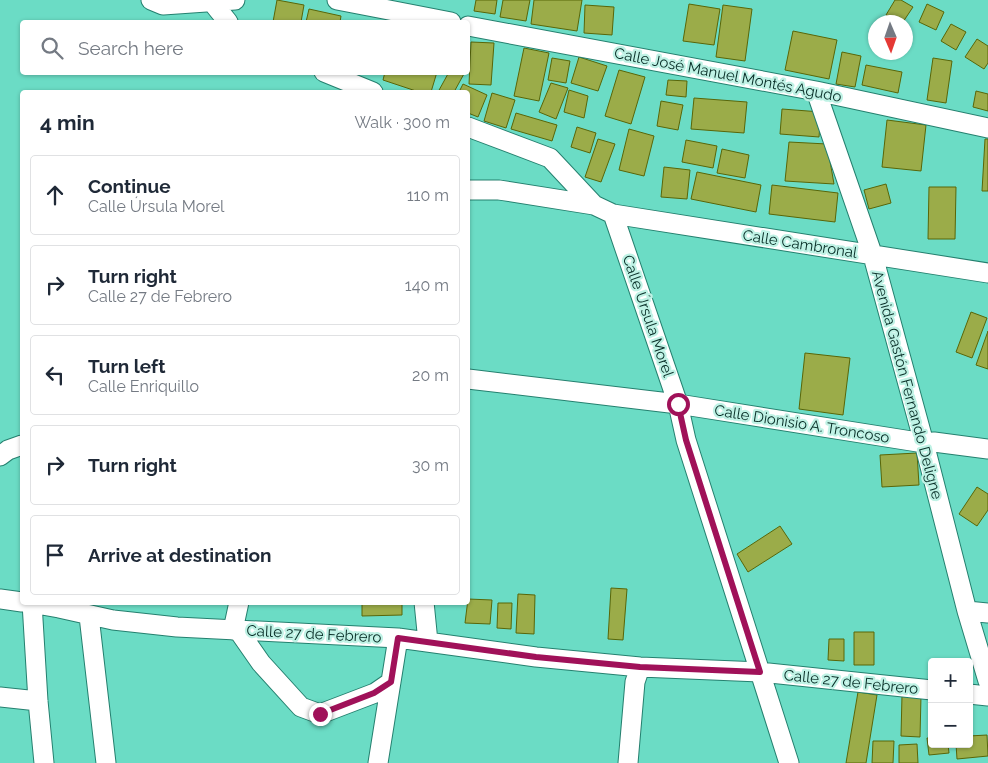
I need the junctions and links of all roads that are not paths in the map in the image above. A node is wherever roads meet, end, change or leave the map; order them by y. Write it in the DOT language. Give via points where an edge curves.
graph roads {
  1 [pos="151,0"];
  2 [pos="235,0"];
  3 [pos="337,0"];
  4 [pos="212,2"];
  5 [pos="226,20"];
  6 [pos="441,20"];
  7 [pos="470,26"];
  8 [pos="331,75"];
  9 [pos="368,90"];
  10 [pos="816,91"];
  11 [pos="470,128"];
  12 [pos="988,128"];
  13 [pos="470,190"];
  14 [pos="594,205"];
  15 [pos="613,214"];
  16 [pos="873,256"];
  17 [pos="988,273"];
  18 [pos="470,379"];
  19 [pos="678,404"];
  20 [pos="924,443"];
  21 [pos="20,446"];
  22 [pos="988,449"];
  23 [pos="0,456"];
  24 [pos="0,599"];
  25 [pos="20,602"];
  26 [pos="26,605"];
  27 [pos="40,605"];
  28 [pos="239,605"];
  29 [pos="424,605"];
  30 [pos="967,611"];
  31 [pos="988,613"];
  32 [pos="89,616"];
  33 [pos="235,630"];
  34 [pos="398,638"];
  35 [pos="428,642"];
  36 [pos="640,667"];
  37 [pos="760,672"];
  38 [pos="988,681"];
  39 [pos="391,682"];
  40 [pos="928,690"];
  41 [pos="973,694"];
  42 [pos="988,696"];
  43 [pos="0,697"];
  44 [pos="38,701"];
  45 [pos="44,763"];
  46 [pos="106,763"];
  47 [pos="378,763"];
  48 [pos="628,763"];
  49 [pos="789,763"];
  1 -- 4 [label="street" via="163,5"];
  2 -- 4 [label="street"];
  3 -- 6 [label="street"];
  4 -- 5 [label="street"];
  7 -- 10 [label="street, Calle José Manuel Montés Agudo"];
  8 -- 9 [label="street"];
  10 -- 12 [label="street, Calle José Manuel Montés Agudo"];
  10 -- 16 [label="street, Avenida Gastón Fernando Deligne"];
  11 -- 14 [label="street" via="550,158"];
  13 -- 14 [label="street" via="499,190"];
  14 -- 15 [label="street, Calle Cambronal"];
  15 -- 16 [label="street, Calle Cambronal"];
  15 -- 19 [label="street, Calle Úrsula Morel"];
  16 -- 17 [label="street, Calle Cambronal"];
  16 -- 20 [label="street, Avenida Gastón Fernando Deligne"];
  18 -- 19 [label="street, Calle Dionisio A. Troncoso"];
  19 -- 20 [label="street, Calle Dionisio A. Troncoso"];
  19 -- 37 [label="street, Calle Úrsula Morel" via="686,440"];
  20 -- 22 [label="street, Calle Dionisio A. Troncoso"];
  20 -- 30 [label="street, Avenida Gastón Fernando Deligne"];
  21 -- 23 [label="street"];
  24 -- 25 [label="street, Calle 27 de Febrero"];
  26 -- 44 [label="street"];
  27 -- 32 [label="street, Calle 27 de Febrero"];
  28 -- 33 [label="street"];
  29 -- 35 [label="street"];
  30 -- 31 [label="street"];
  30 -- 38 [label="street, Avenida Gastón Fernando Deligne"];
  32 -- 33 [label="street, Calle 27 de Febrero" via="177,627"];
  32 -- 46 [label="street"];
  33 -- 34 [label="street, Calle 27 de Febrero"];
  33 -- 39 [label="street" via="301,707 320,714 374,693"];
  34 -- 35 [label="street, Calle 27 de Febrero"];
  34 -- 39 [label="street"];
  35 -- 36 [label="street, Calle 27 de Febrero"];
  36 -- 37 [label="street, Calle 27 de Febrero"];
  36 -- 48 [label="street" via="635,682"];
  37 -- 40 [label="street, Calle 27 de Febrero"];
  37 -- 49 [label="street, Calle Úrsula Morel"];
  39 -- 47 [label="street"];
  41 -- 42 [label="street"];
  43 -- 44 [label="street"];
  44 -- 45 [label="street"];
}
